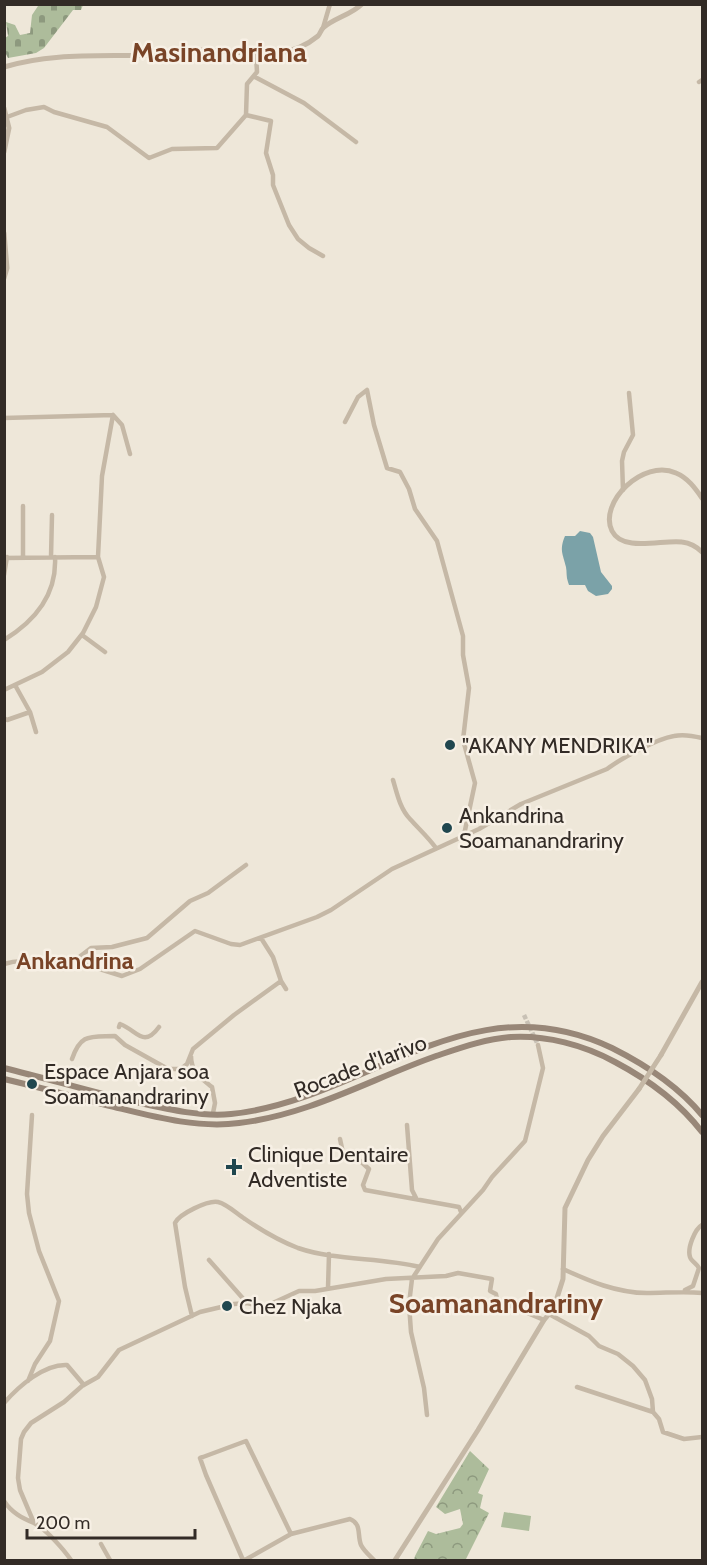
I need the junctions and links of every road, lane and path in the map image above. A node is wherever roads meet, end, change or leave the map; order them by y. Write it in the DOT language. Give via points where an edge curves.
graph roads {
  1 [pos="330,4"];
  2 [pos="362,4"];
  3 [pos="323,28"];
  4 [pos="256,55"];
  5 [pos="4,67"];
  6 [pos="255,77"];
  7 [pos="4,108"];
  8 [pos="246,115"];
  9 [pos="7,117"];
  10 [pos="356,142"];
  11 [pos="4,152"];
  12 [pos="4,233"];
  13 [pos="5,250"];
  14 [pos="323,256"];
  15 [pos="4,278"];
  16 [pos="629,393"];
  17 [pos="113,415"];
  18 [pos="4,418"];
  19 [pos="345,422"];
  20 [pos="130,454"];
  21 [pos="622,490"];
  22 [pos="702,498"];
  23 [pos="23,506"];
  24 [pos="52,515"];
  25 [pos="702,552"];
  26 [pos="6,557"];
  27 [pos="23,557"];
  28 [pos="53,557"];
  29 [pos="98,558"];
  30 [pos="4,575"];
  31 [pos="82,635"];
  32 [pos="4,640"];
  33 [pos="105,652"];
  34 [pos="15,686"];
  35 [pos="4,690"];
  36 [pos="30,712"];
  37 [pos="4,718"];
  38 [pos="36,732"];
  39 [pos="702,738"];
  40 [pos="393,780"];
  41 [pos="464,835"];
  42 [pos="436,848"];
  43 [pos="246,865"];
  44 [pos="261,938"];
  45 [pos="74,961"];
  46 [pos="4,964"];
  47 [pos="281,981"];
  48 [pos="702,982"];
  49 [pos="286,989"];
  50 [pos="119,1027"];
  51 [pos="159,1027"];
  52 [pos="538,1045"];
  53 [pos="191,1053"];
  54 [pos="72,1059"];
  55 [pos="4,1068"];
  56 [pos="4,1079"];
  57 [pos="213,1113"];
  58 [pos="32,1115"];
  59 [pos="702,1115"];
  60 [pos="407,1125"];
  61 [pos="702,1132"];
  62 [pos="340,1139"];
  63 [pos="416,1198"];
  64 [pos="461,1214"];
  65 [pos="702,1225"];
  66 [pos="329,1254"];
  67 [pos="209,1260"];
  68 [pos="420,1267"];
  69 [pos="562,1268"];
  70 [pos="412,1279"];
  71 [pos="328,1288"];
  72 [pos="679,1292"];
  73 [pos="702,1293"];
  74 [pos="247,1303"];
  75 [pos="549,1314"];
  76 [pos="192,1316"];
  77 [pos="544,1320"];
  78 [pos="28,1381"];
  79 [pos="84,1385"];
  80 [pos="577,1387"];
  81 [pos="4,1403"];
  82 [pos="652,1412"];
  83 [pos="427,1414"];
  84 [pos="702,1437"];
  85 [pos="4,1501"];
  86 [pos="34,1523"];
  87 [pos="291,1534"];
  88 [pos="101,1544"];
  89 [pos="71,1560"];
  90 [pos="110,1560"];
  91 [pos="244,1560"];
  92 [pos="374,1560"];
  93 [pos="395,1560"];
  1 -- 3 [label="street"];
  2 -- 3 [label="street"];
  3 -- 4 [label="street" via="319,35 287,51"];
  4 -- 5 [label="street" via="198,50 161,55 58,56"];
  4 -- 6 [label="street"];
  6 -- 8 [label="street" via="247,84"];
  6 -- 10 [label="street" via="304,103"];
  7 -- 9 [label="street"];
  8 -- 9 [label="street" via="217,148 171,149 149,158 107,126 44,107"];
  8 -- 14 [label="street" via="271,121 266,153 273,185 298,239"];
  9 -- 11 [label="street"];
  12 -- 13 [label="street"];
  13 -- 15 [label="street"];
  16 -- 21 [label="street" via="633,435 622,461"];
  17 -- 18 [label="street"];
  17 -- 20 [label="street" via="123,426"];
  17 -- 29 [label="street" via="102,476"];
  19 -- 41 [label="street" via="358,397 367,390 387,468 400,472 443,559 463,636 468,676 463,733 475,783"];
  21 -- 22 [label="street" via="641,474 665,469 688,480"];
  21 -- 25 [label="street" via="610,518 611,530 620,539 629,543 683,542"];
  23 -- 27 [label="street"];
  24 -- 28 [label="street"];
  26 -- 27 [label="street"];
  26 -- 30 [label="street"];
  27 -- 28 [label="street"];
  28 -- 29 [label="street"];
  28 -- 32 [label="street" via="54,579 46,600 29,622"];
  29 -- 31 [label="street" via="104,583"];
  31 -- 33 [label="street"];
  31 -- 34 [label="street" via="42,672"];
  34 -- 35 [label="street"];
  34 -- 36 [label="street"];
  36 -- 37 [label="street"];
  36 -- 38 [label="street"];
  39 -- 41 [label="street" via="675,735 662,740 607,769 521,804"];
  40 -- 42 [label="street" via="409,818"];
  41 -- 42 [label="street"];
  42 -- 44 [label="street" via="392,869 332,910"];
  43 -- 45 [label="street" via="208,893 190,901 147,938 91,948"];
  44 -- 45 [label="street" via="240,945 195,931 140,969 122,976"];
  44 -- 47 [label="street"];
  45 -- 46 [label="street"];
  47 -- 49 [label="street"];
  47 -- 53 [label="street"];
  48 -- 69 [label="street, bridge" via="661,1056 588,1160 565,1208"];
  50 -- 51 [label="street" via="124,1025 146,1037"];
  52 -- 64 [label="street" via="543,1068 525,1142"];
  53 -- 54 [label="street" via="181,1069 168,1069 115,1036 91,1037 78,1044"];
  53 -- 57 [label="street" via="196,1074 213,1087"];
  55 -- 57 [label="main road, Rocade d'Iarivo" via="164,1108"];
  56 -- 61 [label="main road, Rocade d'Iarivo" via="176,1121 237,1124 312,1106 461,1048 494,1039 528,1037 591,1050 629,1070 672,1100"];
  57 -- 59 [label="main road, Rocade d'Iarivo" via="279,1105 442,1041 513,1026 555,1029 603,1044 663,1078"];
  58 -- 78 [label="street" via="29,1213 59,1301 50,1341"];
  60 -- 63 [label="street"];
  62 -- 63 [label="street" via="343,1153 358,1159 369,1170 365,1190"];
  63 -- 64 [label="street" via="459,1207"];
  64 -- 68 [label="street"];
  65 -- 72 [label="street" via="694,1232 690,1255 699,1265 696,1277 691,1288"];
  66 -- 68 [label="street"];
  66 -- 71 [label="street"];
  66 -- 76 [label="street" via="289,1244 220,1202 188,1211 175,1223"];
  67 -- 74 [label="street"];
  68 -- 70 [label="street"];
  69 -- 72 [label="street" via="621,1290"];
  69 -- 75 [label="street" via="559,1294"];
  70 -- 71 [label="street"];
  70 -- 77 [label="street" via="463,1272 492,1279 490,1292 496,1294 497,1300"];
  70 -- 83 [label="street" via="411,1332"];
  71 -- 74 [label="street" via="293,1293 264,1307"];
  72 -- 73 [label="street"];
  74 -- 76 [label="street"];
  75 -- 77 [label="street"];
  75 -- 82 [label="street" via="633,1366 649,1389"];
  76 -- 79 [label="street" via="119,1350 103,1372"];
  77 -- 93 [label="street"];
  78 -- 79 [label="street" via="64,1365"];
  78 -- 81 [label="street"];
  79 -- 86 [label="street" via="31,1424 21,1439 18,1478"];
  80 -- 82 [label="street"];
  82 -- 84 [label="street" via="663,1432 684,1439"];
  85 -- 86 [label="street" via="9,1509"];
  86 -- 89 [label="street"];
  87 -- 91 [label="street"];
  87 -- 91 [label="street" via="246,1441 200,1458"];
  87 -- 92 [label="street" via="353,1520 360,1532 361,1545"];
  88 -- 90 [label="street"];
}
